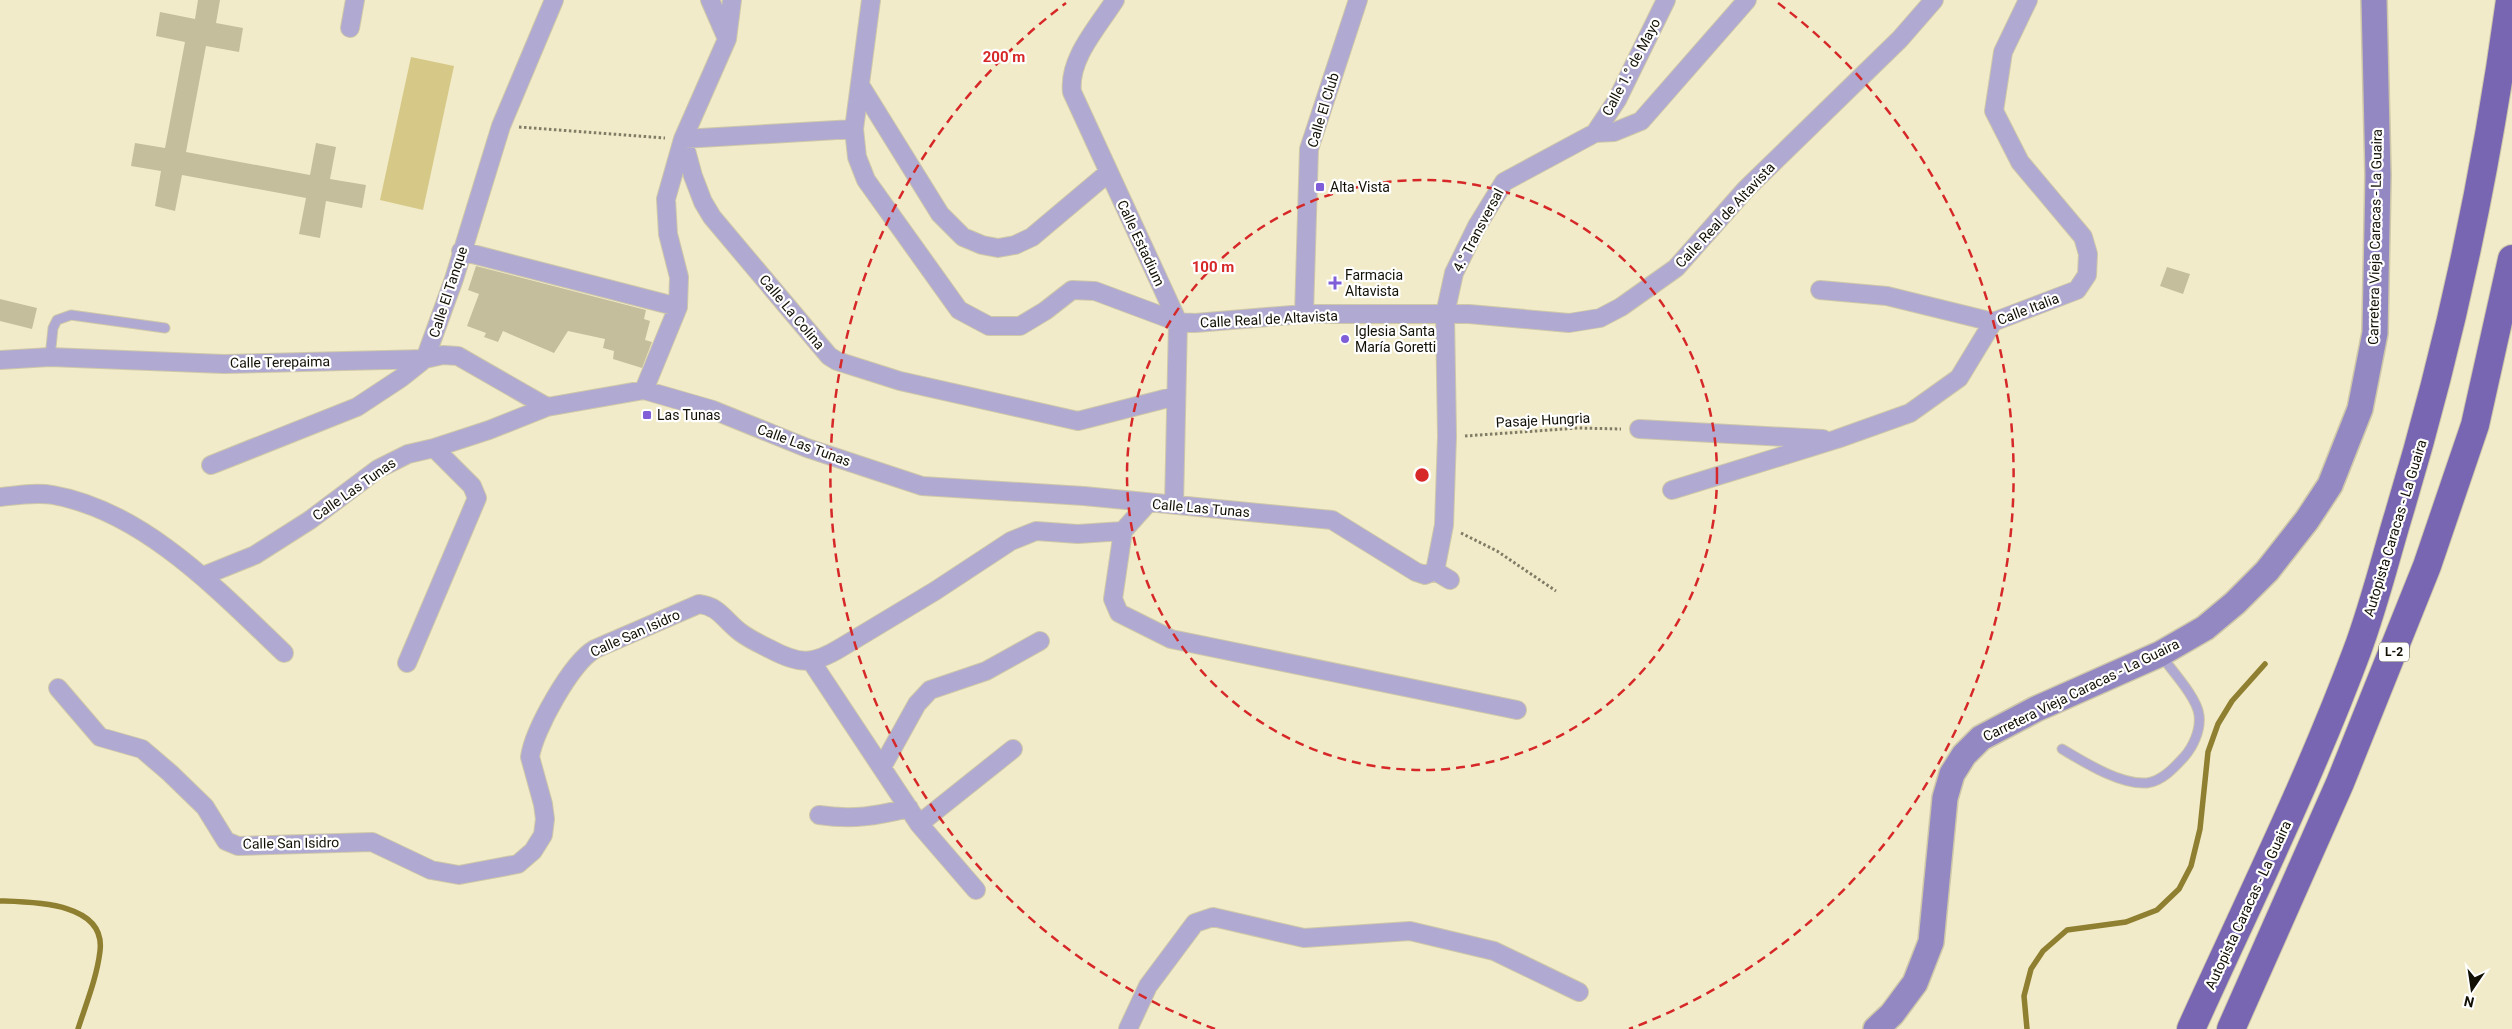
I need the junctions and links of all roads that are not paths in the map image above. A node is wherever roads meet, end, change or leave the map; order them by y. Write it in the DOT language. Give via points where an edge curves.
graph roads {
  1 [pos="355,0"];
  2 [pos="554,0"];
  3 [pos="710,0"];
  4 [pos="732,0"];
  5 [pos="871,0"];
  6 [pos="1115,0"];
  7 [pos="1358,0"];
  8 [pos="1666,0"];
  9 [pos="1747,0"];
  10 [pos="1934,0"];
  11 [pos="2028,0"];
  12 [pos="2374,0"];
  13 [pos="2510,0"];
  14 [pos="350,28"];
  15 [pos="727,39"];
  16 [pos="860,85"];
  17 [pos="854,129"];
  18 [pos="1595,133"];
  19 [pos="683,139"];
  20 [pos="1108,173"];
  21 [pos="461,251"];
  22 [pos="2512,259"];
  23 [pos="1820,290"];
  24 [pos="678,307"];
  25 [pos="1304,314"];
  26 [pos="1445,314"];
  27 [pos="1178,322"];
  28 [pos="1993,322"];
  29 [pos="165,328"];
  30 [pos="50,357"];
  31 [pos="426,359"];
  32 [pos="0,360"];
  33 [pos="644,390"];
  34 [pos="1176,396"];
  35 [pos="547,407"];
  36 [pos="1639,429"];
  37 [pos="1837,439"];
  38 [pos="434,448"];
  39 [pos="211,465"];
  40 [pos="1672,490"];
  41 [pos="0,497"];
  42 [pos="1148,504"];
  43 [pos="1174,505"];
  44 [pos="1123,531"];
  45 [pos="1435,571"];
  46 [pos="203,576"];
  47 [pos="1450,580"];
  48 [pos="1040,641"];
  49 [pos="284,653"];
  50 [pos="2160,654"];
  51 [pos="811,661"];
  52 [pos="407,663"];
  53 [pos="58,688"];
  54 [pos="1517,710"];
  55 [pos="1013,749"];
  56 [pos="2062,749"];
  57 [pos="882,768"];
  58 [pos="909,808"];
  59 [pos="819,815"];
  60 [pos="919,824"];
  61 [pos="976,890"];
  62 [pos="1579,992"];
  63 [pos="1128,1029"];
  64 [pos="1876,1029"];
  65 [pos="2191,1029"];
  66 [pos="2231,1029"];
  1 -- 14 [label="street"];
  2 -- 21 [label="street, Calle El Tanque" via="501,126"];
  3 -- 15 [label="street"];
  4 -- 15 [label="street"];
  5 -- 16 [label="street, Calle Real de Altavista"];
  6 -- 20 [label="street, Calle Estadium" via="1077,60 1071,84"];
  7 -- 25 [label="street, Calle El Club" via="1309,149"];
  8 -- 18 [label="street, Calle 1.° de Mayo" via="1617,100"];
  9 -- 18 [label="street, 4.° Transversal" via="1641,121 1614,132"];
  10 -- 26 [label="street, Calle Real de Altavista" via="1900,39 1746,189 1676,268 1621,307 1600,318 1569,323"];
  11 -- 28 [label="street, Calle Italia" via="2002,52 1994,111 2020,162 2083,237 2088,254 2087,275 2078,290"];
  12 -- 50 [label="main road, Carretera Vieja Caracas - La Guaira" via="2378,175 2375,333 2360,409 2330,485 2267,571 2205,628"];
  13 -- 65 [label="highway, Autopista Caracas - La Guaira / L-2" via="2475,215 2451,326 2429,415 2358,648 2308,773"];
  15 -- 19 [label="street"];
  16 -- 17 [label="street, Calle Real de Altavista"];
  16 -- 20 [label="street" via="940,214 964,237 982,245 998,248 1032,237"];
  17 -- 19 [label="street"];
  17 -- 27 [label="street, Calle Real de Altavista" via="857,157 866,180 959,310 989,326 1020,326 1072,290 1095,291"];
  18 -- 26 [label="street, 4.° Transversal" via="1504,182 1454,273"];
  19 -- 24 [label="street" via="666,199 668,234 678,277"];
  19 -- 34 [label="street, Calle La Colina" via="693,176 712,217 816,342 837,361 900,381 1078,421"];
  20 -- 27 [label="street, Calle Estadium"];
  21 -- 24 [label="street"];
  21 -- 31 [label="street, Calle El Tanque"];
  22 -- 66 [label="highway, L-2" via="2475,425 2427,566 2340,783"];
  23 -- 28 [label="street" via="1887,296"];
  24 -- 33 [label="street"];
  25 -- 26 [label="street, Calle Real de Altavista"];
  25 -- 27 [label="street, Calle Real de Altavista"];
  26 -- 45 [label="street, 4.° Transversal" via="1447,436 1444,525"];
  27 -- 34 [label="street, Calle Estadium"];
  28 -- 37 [label="street, Calle Italia" via="1958,378 1910,413"];
  29 -- 30 [label="lane" via="71,315 57,320 53,328"];
  30 -- 31 [label="street, Calle Terepaima" via="224,364"];
  30 -- 32 [label="street, Calle Terepaima"];
  31 -- 35 [label="street, Calle Terepaima" via="458,356"];
  31 -- 39 [label="street" via="357,407"];
  33 -- 35 [label="street, Calle Las Tunas"];
  33 -- 42 [label="street, Calle Las Tunas" via="713,410 807,448 922,486 1084,496"];
  34 -- 43 [label="street, Calle Estadium"];
  35 -- 38 [label="street, Calle Las Tunas"];
  36 -- 37 [label="street"];
  37 -- 40 [label="street, Calle Italia"];
  38 -- 46 [label="street, Calle Las Tunas" via="392,460 310,520 255,555"];
  38 -- 52 [label="street" via="472,486 477,498"];
  41 -- 46 [label="street" via="46,494 90,506 121,519"];
  42 -- 43 [label="street, Calle Las Tunas"];
  42 -- 44 [label="street"];
  43 -- 45 [label="street, Calle Las Tunas" via="1332,520 1416,572 1426,575"];
  44 -- 51 [label="street, Calle San Isidro" via="1078,534 1036,531 1011,541 827,657"];
  44 -- 54 [label="street" via="1113,599 1119,613 1171,640"];
  45 -- 47 [label="street"];
  46 -- 49 [label="street"];
  48 -- 57 [label="street" via="986,671 930,690 917,704"];
  50 -- 56 [label="lane" via="2195,703 2199,714 2194,743 2172,769 2160,779 2146,783 2128,780 2097,770"];
  50 -- 64 [label="main road, Carretera Vieja Caracas - La Guaira" via="2036,709 1981,738 1964,755 1952,774 1945,798 1931,942 1914,984 1892,1014"];
  51 -- 53 [label="street, Calle San Isidro" via="790,660 739,632 718,610 700,604 586,654 568,677 531,750 545,819 542,835 533,851 518,864 459,875 431,870 372,842 238,846 226,841 206,808 170,773 142,749 100,736"];
  51 -- 57 [label="street"];
  55 -- 60 [label="street"];
  57 -- 58 [label="street"];
  58 -- 59 [label="street" via="847,819"];
  58 -- 60 [label="street"];
  60 -- 61 [label="street"];
  62 -- 63 [label="street" via="1494,951 1410,932 1304,938 1212,917 1195,923 1148,986"];
}
